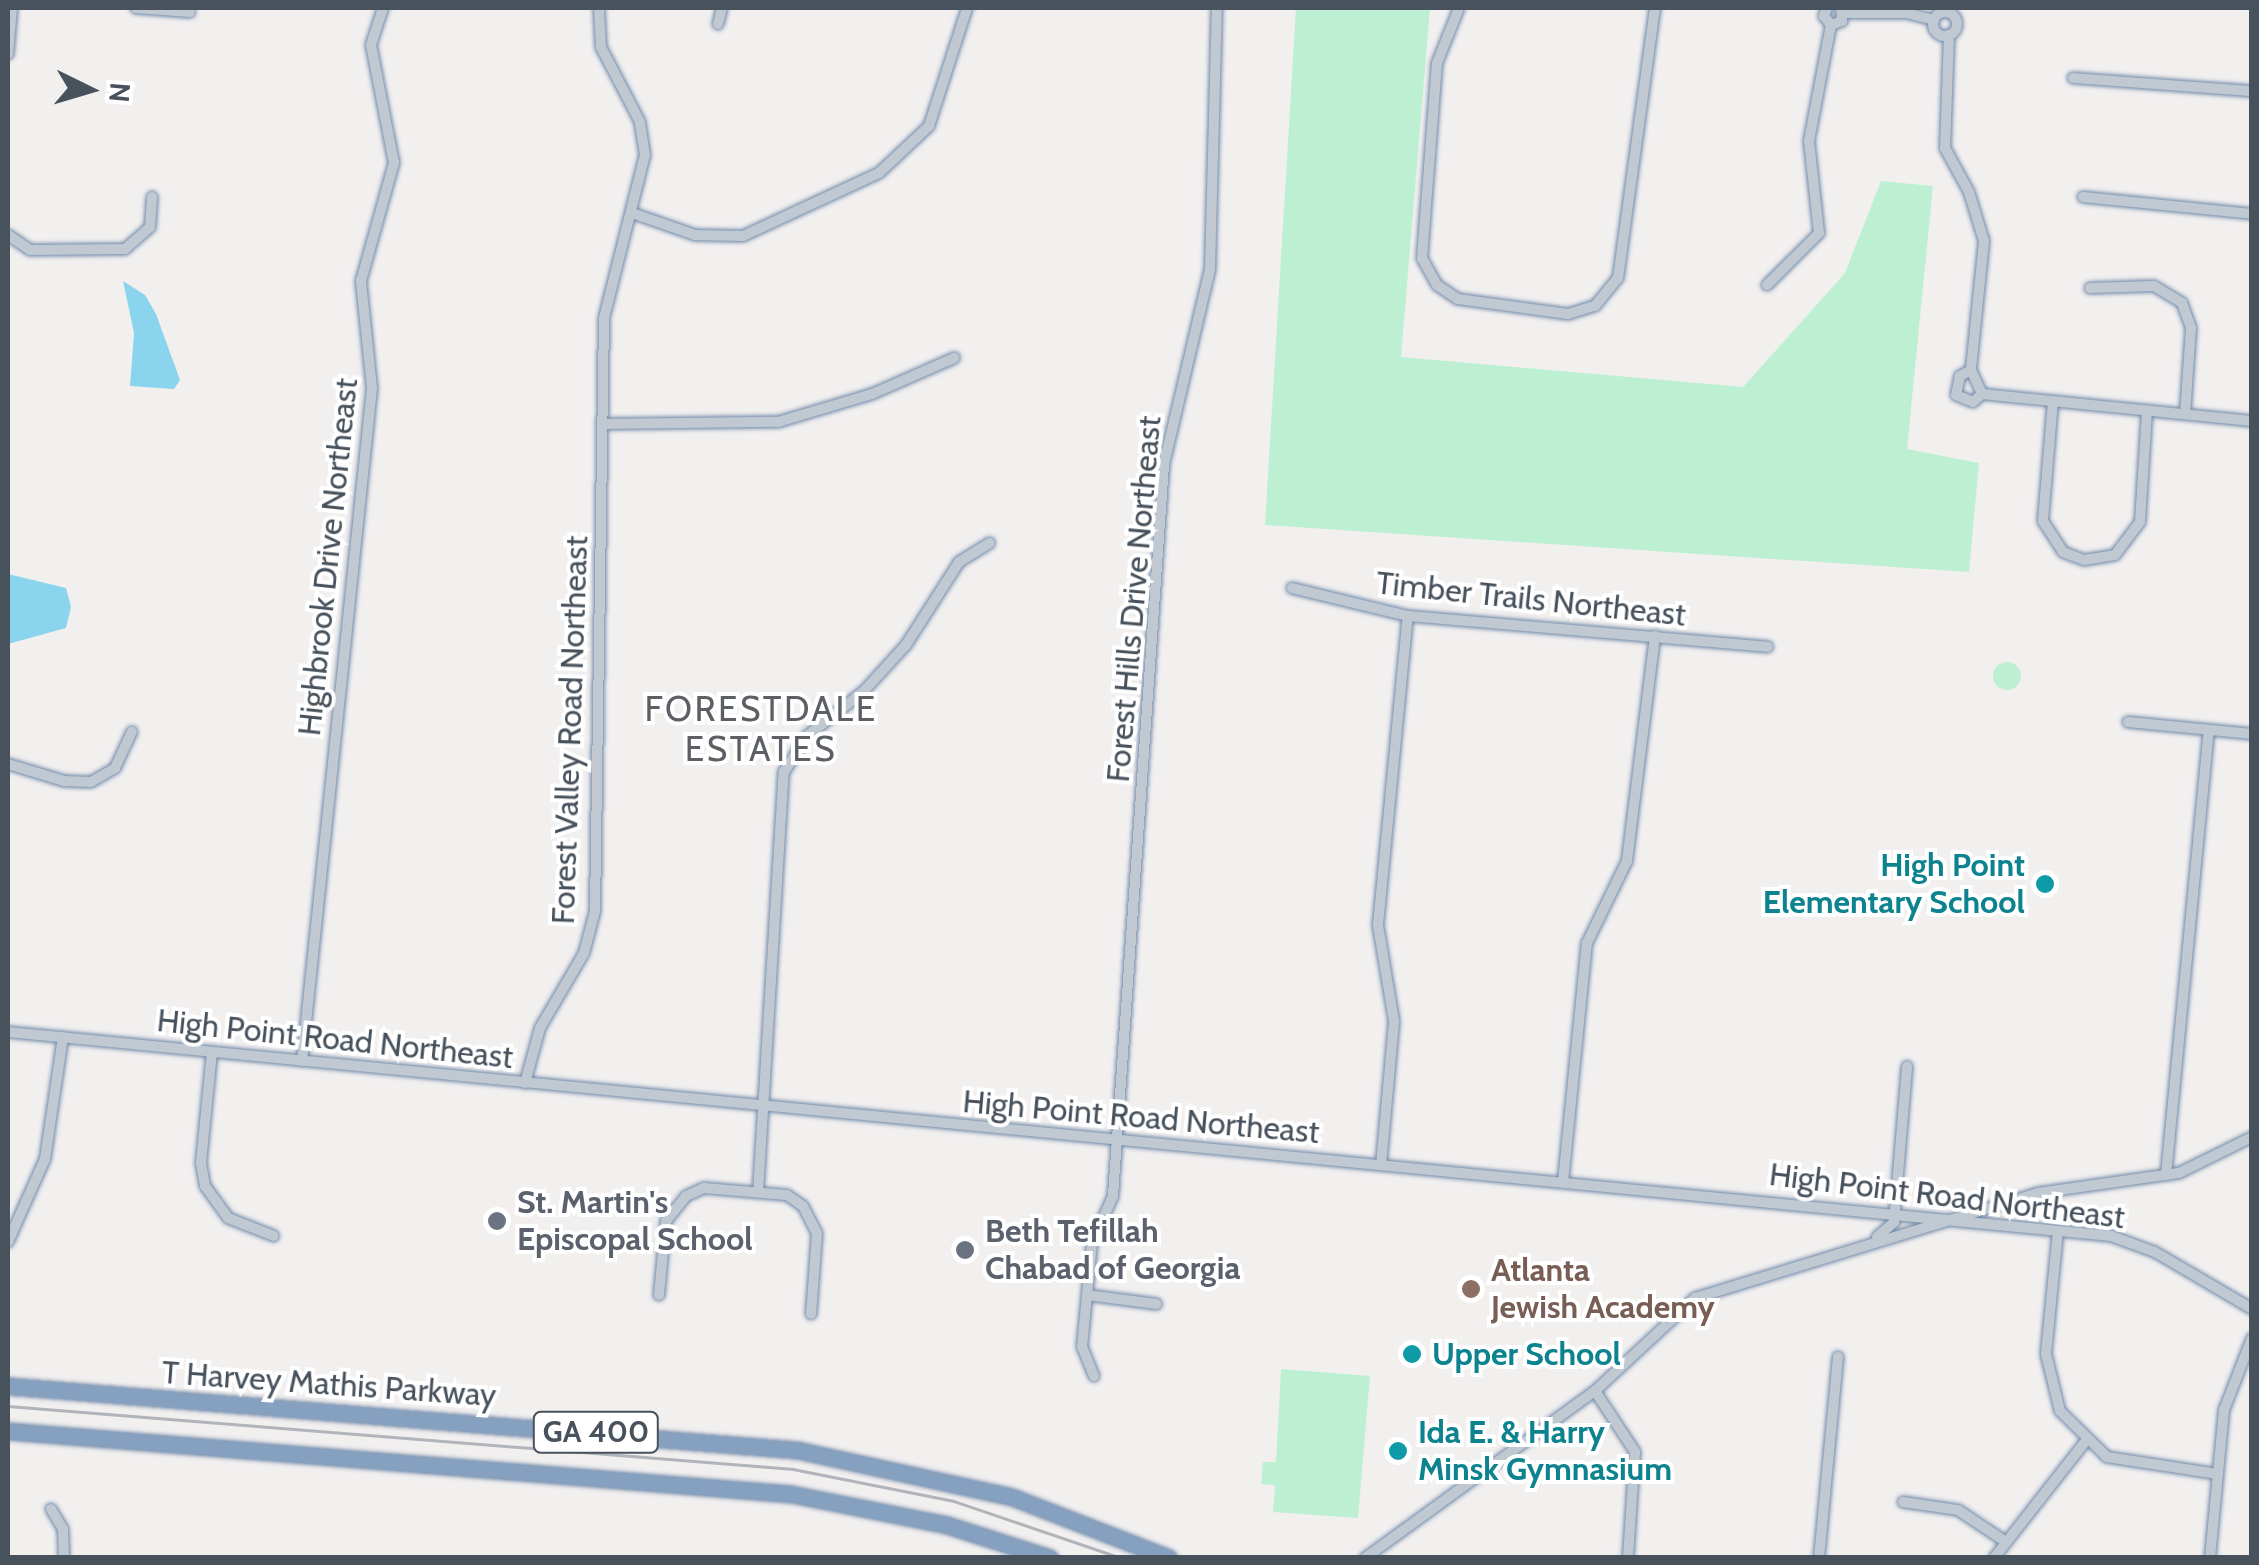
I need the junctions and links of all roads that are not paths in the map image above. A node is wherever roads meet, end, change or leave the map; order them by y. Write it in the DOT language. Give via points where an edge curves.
graph roads {
  1 [pos="12,8"];
  2 [pos="136,8"];
  3 [pos="383,8"];
  4 [pos="598,8"];
  5 [pos="722,8"];
  6 [pos="968,8"];
  7 [pos="1216,8"];
  8 [pos="1459,8"];
  9 [pos="1655,8"];
  10 [pos="1827,8"];
  11 [pos="1842,10"];
  12 [pos="190,12"];
  13 [pos="1934,20"];
  14 [pos="718,24"];
  15 [pos="1832,25"];
  16 [pos="1949,35"];
  17 [pos="8,54"];
  18 [pos="2073,78"];
  19 [pos="2252,92"];
  20 [pos="152,197"];
  21 [pos="2083,197"];
  22 [pos="632,213"];
  23 [pos="2252,214"];
  24 [pos="8,235"];
  25 [pos="1767,285"];
  26 [pos="2090,288"];
  27 [pos="954,358"];
  28 [pos="1971,370"];
  29 [pos="1982,394"];
  30 [pos="2054,401"];
  31 [pos="2147,410"];
  32 [pos="2185,414"];
  33 [pos="2252,420"];
  34 [pos="603,424"];
  35 [pos="990,543"];
  36 [pos="1292,588"];
  37 [pos="1408,616"];
  38 [pos="1655,636"];
  39 [pos="1768,647"];
  40 [pos="2128,722"];
  41 [pos="2209,731"];
  42 [pos="132,732"];
  43 [pos="2252,734"];
  44 [pos="8,764"];
  45 [pos="8,1032"];
  46 [pos="64,1038"];
  47 [pos="212,1052"];
  48 [pos="302,1060"];
  49 [pos="1907,1068"];
  50 [pos="526,1083"];
  51 [pos="763,1106"];
  52 [pos="2252,1137"];
  53 [pos="1118,1139"];
  54 [pos="1382,1165"];
  55 [pos="2166,1175"];
  56 [pos="1563,1182"];
  57 [pos="758,1192"];
  58 [pos="1894,1212"];
  59 [pos="1949,1218"];
  60 [pos="2058,1232"];
  61 [pos="274,1236"];
  62 [pos="1872,1241"];
  63 [pos="8,1242"];
  64 [pos="659,1295"];
  65 [pos="1087,1296"];
  66 [pos="1156,1304"];
  67 [pos="2252,1309"];
  68 [pos="811,1314"];
  69 [pos="2252,1338"];
  70 [pos="1838,1356"];
  71 [pos="1094,1376"];
  72 [pos="8,1386"];
  73 [pos="1595,1391"];
  74 [pos="8,1431"];
  75 [pos="2085,1442"];
  76 [pos="2218,1474"];
  77 [pos="1903,1502"];
  78 [pos="50,1509"];
  79 [pos="2003,1540"];
  80 [pos="64,1558"];
  81 [pos="1050,1558"];
  82 [pos="1168,1558"];
  83 [pos="1365,1558"];
  84 [pos="1628,1558"];
  85 [pos="1818,1558"];
  86 [pos="1994,1558"];
  87 [pos="2210,1558"];
  1 -- 17 [label="street"];
  2 -- 12 [label="street"];
  3 -- 48 [label="street, Highbrook Drive Northeast" via="370,45 394,163 361,282 372,388"];
  4 -- 22 [label="street, Forest Valley Road Northeast" via="607,66 644,136 644,172"];
  5 -- 14 [label="street"];
  6 -- 22 [label="street" via="929,126 880,173 743,236 694,235"];
  7 -- 53 [label="street, Forest Hills Drive Northeast" via="1210,269 1164,464"];
  8 -- 9 [label="street" via="1437,64 1422,258 1437,285 1458,299 1568,314 1594,306 1618,278"];
  10 -- 15 [label="street" via="1824,16"];
  11 -- 13 [label="street"];
  11 -- 15 [label="street"];
  13 -- 16 [label="street" via="1937,33"];
  13 -- 16 [label="street" via="1952,14 1957,25"];
  15 -- 25 [label="street" via="1809,141 1819,233"];
  16 -- 28 [label="street" via="1945,148 1980,220 1985,254"];
  18 -- 19 [label="street"];
  20 -- 24 [label="street" via="150,228 124,249 30,250"];
  21 -- 23 [label="street"];
  22 -- 34 [label="street, Forest Valley Road Northeast" via="606,296"];
  26 -- 32 [label="street" via="2154,286 2182,303 2191,328"];
  27 -- 34 [label="street" via="872,394 778,422"];
  28 -- 29 [label="street"];
  28 -- 29 [label="street" via="1960,376 1956,395 1972,402"];
  29 -- 30 [label="street"];
  30 -- 31 [label="street"];
  30 -- 31 [label="street" via="2044,521 2063,552 2084,560 2115,555 2140,522"];
  31 -- 32 [label="street"];
  32 -- 33 [label="street"];
  34 -- 50 [label="street, Forest Valley Road Northeast" via="595,911 584,953 540,1028"];
  35 -- 51 [label="street" via="959,562 906,645 864,692 807,736 784,772"];
  36 -- 37 [label="street, Timber Trails Northeast"];
  37 -- 38 [label="street, Timber Trails Northeast"];
  37 -- 54 [label="street" via="1378,925 1394,1021"];
  38 -- 39 [label="street, Timber Trails Northeast"];
  38 -- 56 [label="street" via="1628,861 1587,943"];
  40 -- 41 [label="street"];
  41 -- 43 [label="street"];
  41 -- 55 [label="street"];
  42 -- 44 [label="street" via="115,768 90,782 64,782"];
  45 -- 46 [label="street, High Point Road Northeast"];
  46 -- 47 [label="street, High Point Road Northeast"];
  46 -- 63 [label="street" via="45,1159"];
  47 -- 48 [label="street, High Point Road Northeast"];
  47 -- 61 [label="street" via="201,1163 205,1186 228,1218"];
  48 -- 50 [label="street, High Point Road Northeast"];
  49 -- 58 [label="street"];
  50 -- 51 [label="street, High Point Road Northeast"];
  51 -- 53 [label="street, High Point Road Northeast"];
  51 -- 57 [label="street"];
  52 -- 55 [label="street"];
  53 -- 54 [label="street, High Point Road Northeast"];
  53 -- 65 [label="street, Forest Hills Drive Northeast" via="1113,1196 1092,1243"];
  54 -- 56 [label="street, High Point Road Northeast"];
  55 -- 59 [label="street" via="2067,1186"];
  56 -- 58 [label="street, High Point Road Northeast"];
  57 -- 64 [label="street" via="704,1188 673,1207"];
  57 -- 68 [label="street" via="787,1195 811,1218 818,1246"];
  58 -- 59 [label="street, High Point Road Northeast"];
  58 -- 62 [label="street" via="1894,1222"];
  59 -- 60 [label="street, High Point Road Northeast"];
  59 -- 62 [label="street"];
  60 -- 67 [label="street, High Point Road Northeast" via="2140,1244"];
  60 -- 75 [label="street" via="2047,1371 2060,1410"];
  62 -- 73 [label="street" via="1685,1303"];
  65 -- 66 [label="street"];
  65 -- 71 [label="street, Forest Hills Drive Northeast" via="1082,1347"];
  69 -- 76 [label="street" via="2230,1382"];
  70 -- 85 [label="street"];
  72 -- 82 [label="highway, T Harvey Mathis Parkway / GA 400" via="797,1450 1012,1498"];
  73 -- 83 [label="street"];
  73 -- 84 [label="street" via="1635,1452"];
  74 -- 81 [label="highway, GA 400" via="773,1492 913,1517"];
  75 -- 76 [label="street" via="2128,1463"];
  75 -- 79 [label="street"];
  76 -- 87 [label="street"];
  77 -- 79 [label="street" via="1958,1510"];
  78 -- 80 [label="street" via="64,1529"];
  79 -- 86 [label="street"];
}
